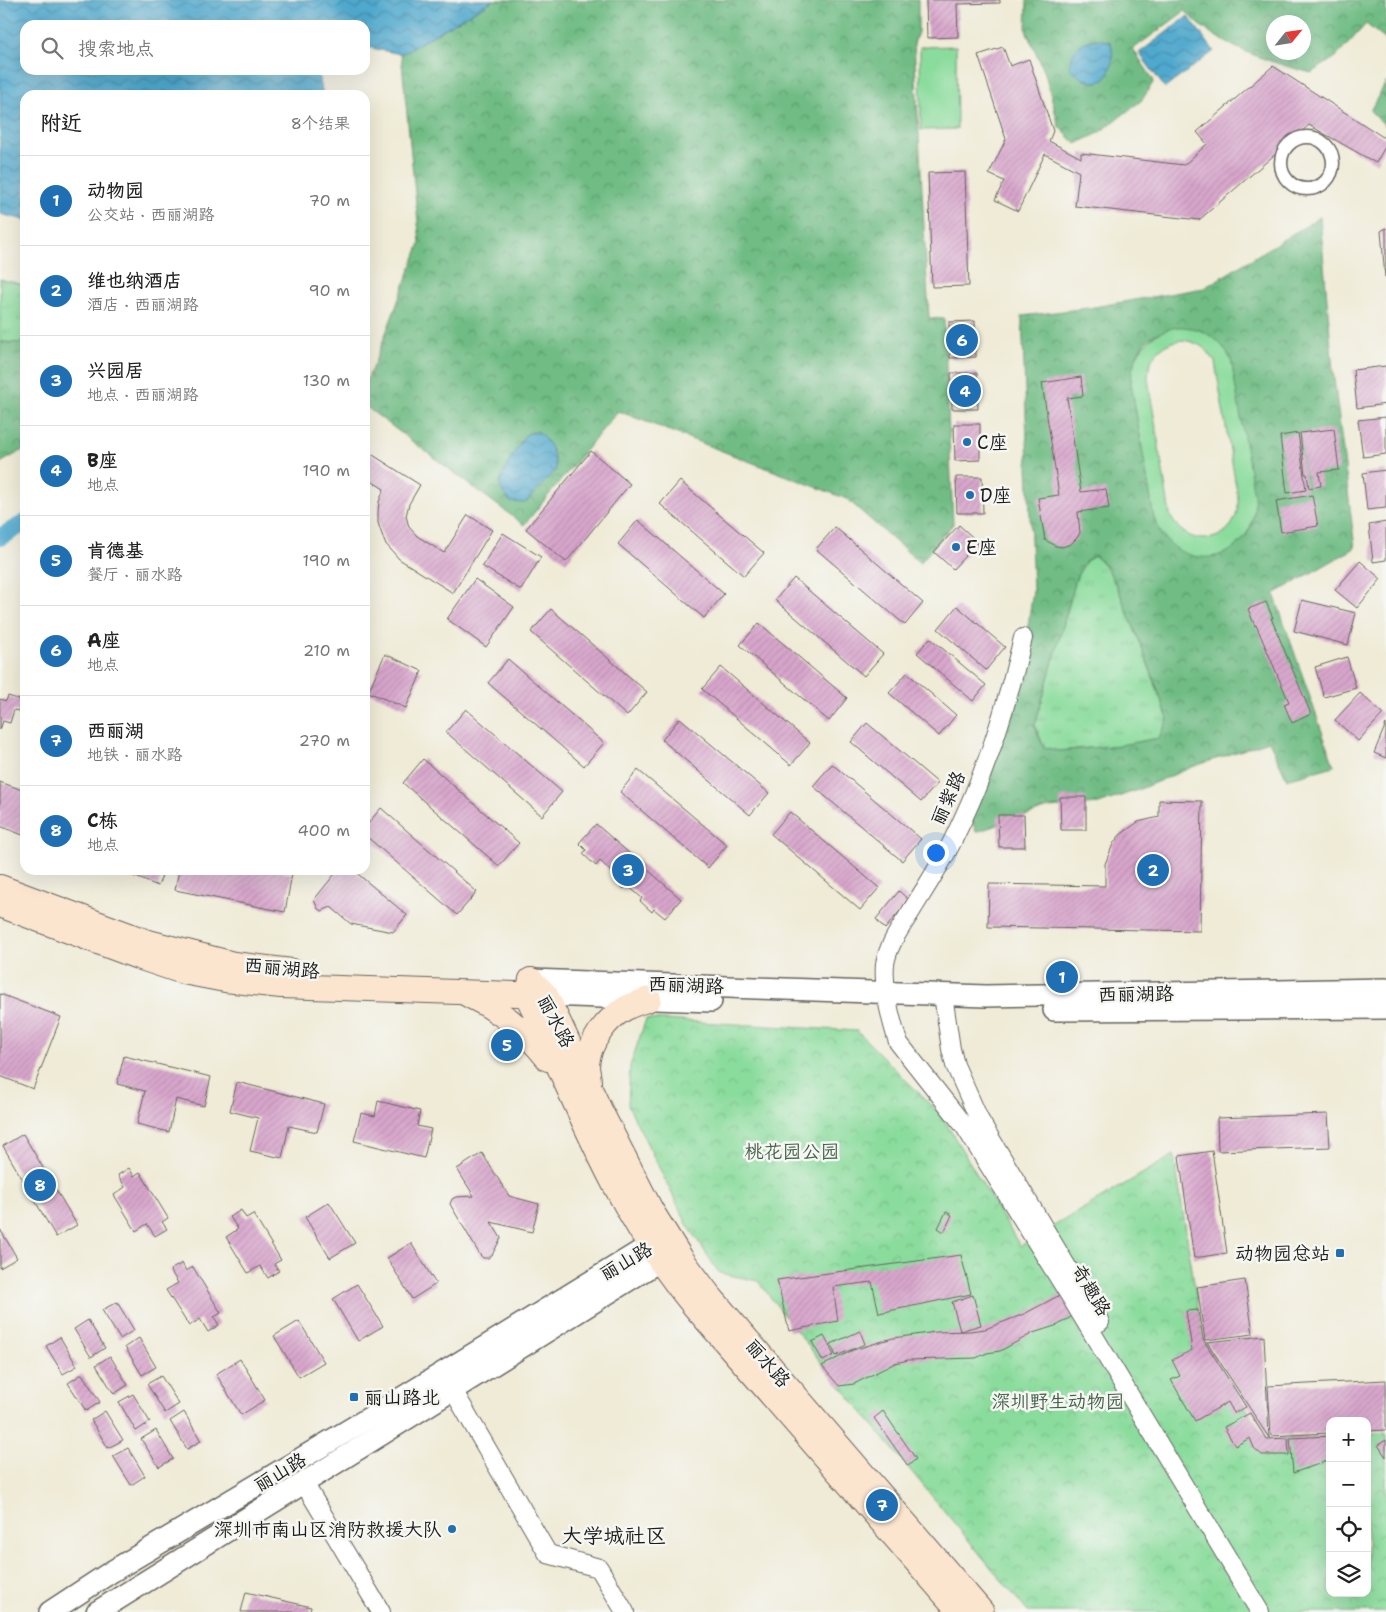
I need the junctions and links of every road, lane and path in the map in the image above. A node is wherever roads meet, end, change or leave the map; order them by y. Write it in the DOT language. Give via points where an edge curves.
graph roads {
  1 [pos="1293,186"];
  2 [pos="1023,638"];
  3 [pos="0,887"];
  4 [pos="0,905"];
  5 [pos="1386,989"];
  6 [pos="535,990"];
  7 [pos="462,993"];
  8 [pos="649,999"];
  9 [pos="888,1000"];
  10 [pos="944,1002"];
  11 [pos="1386,1008"];
  12 [pos="580,1088"];
  13 [pos="972,1123"];
  14 [pos="659,1249"];
  15 [pos="453,1390"];
  16 [pos="304,1483"];
  17 [pos="50,1612"];
  18 [pos="97,1612"];
  19 [pos="381,1612"];
  20 [pos="625,1612"];
  21 [pos="960,1612"];
  22 [pos="982,1612"];
  23 [pos="1260,1612"];
  24 [pos="1274,1612"];
  1 -- 1 [label="street" via="1304,190 1316,188 1332,171 1333,159 1329,148 1320,140 1308,136 1287,144 1281,155 1280,167 1284,178"];
  2 -- 9 [label="street, 丽紫路" via="994,745 974,795 951,844 891,944 885,964"];
  3 -- 6 [label="main road, 西丽湖路" via="145,941 234,964 283,971"];
  4 -- 7 [label="main road, 西丽湖路" via="138,957 184,972 225,980 281,986"];
  5 -- 10 [label="street, 西丽湖路" via="986,996"];
  6 -- 7 [label="main road, 西丽湖路"];
  6 -- 8 [label="street, 西丽湖路"];
  6 -- 9 [label="street, 西丽湖路"];
  6 -- 12 [label="main road, 丽水路"];
  7 -- 12 [label="main road" via="506,1017"];
  8 -- 9 [label="street, 西丽湖路"];
  8 -- 12 [label="main road" via="627,1007 598,1035"];
  9 -- 10 [label="street, 西丽湖路"];
  9 -- 13 [label="street, 奇趣路" via="898,1042"];
  10 -- 11 [label="street, 西丽湖路" via="985,1010"];
  10 -- 13 [label="street, 奇趣路" via="955,1065"];
  12 -- 14 [label="main road, 丽水路" via="632,1217"];
  13 -- 23 [label="street, 奇趣路" via="1070,1296"];
  13 -- 24 [label="street, 奇趣路"];
  14 -- 15 [label="street, 丽山路"];
  14 -- 17 [label="street, 丽山路" via="374,1415"];
  14 -- 21 [label="main road, 丽水路" via="695,1306"];
  14 -- 22 [label="main road, 丽水路" via="709,1295"];
  15 -- 16 [label="street, 丽山路"];
  15 -- 20 [label="street" via="548,1554 599,1568"];
  16 -- 18 [label="street, 丽山路"];
  16 -- 19 [label="street"];
}
